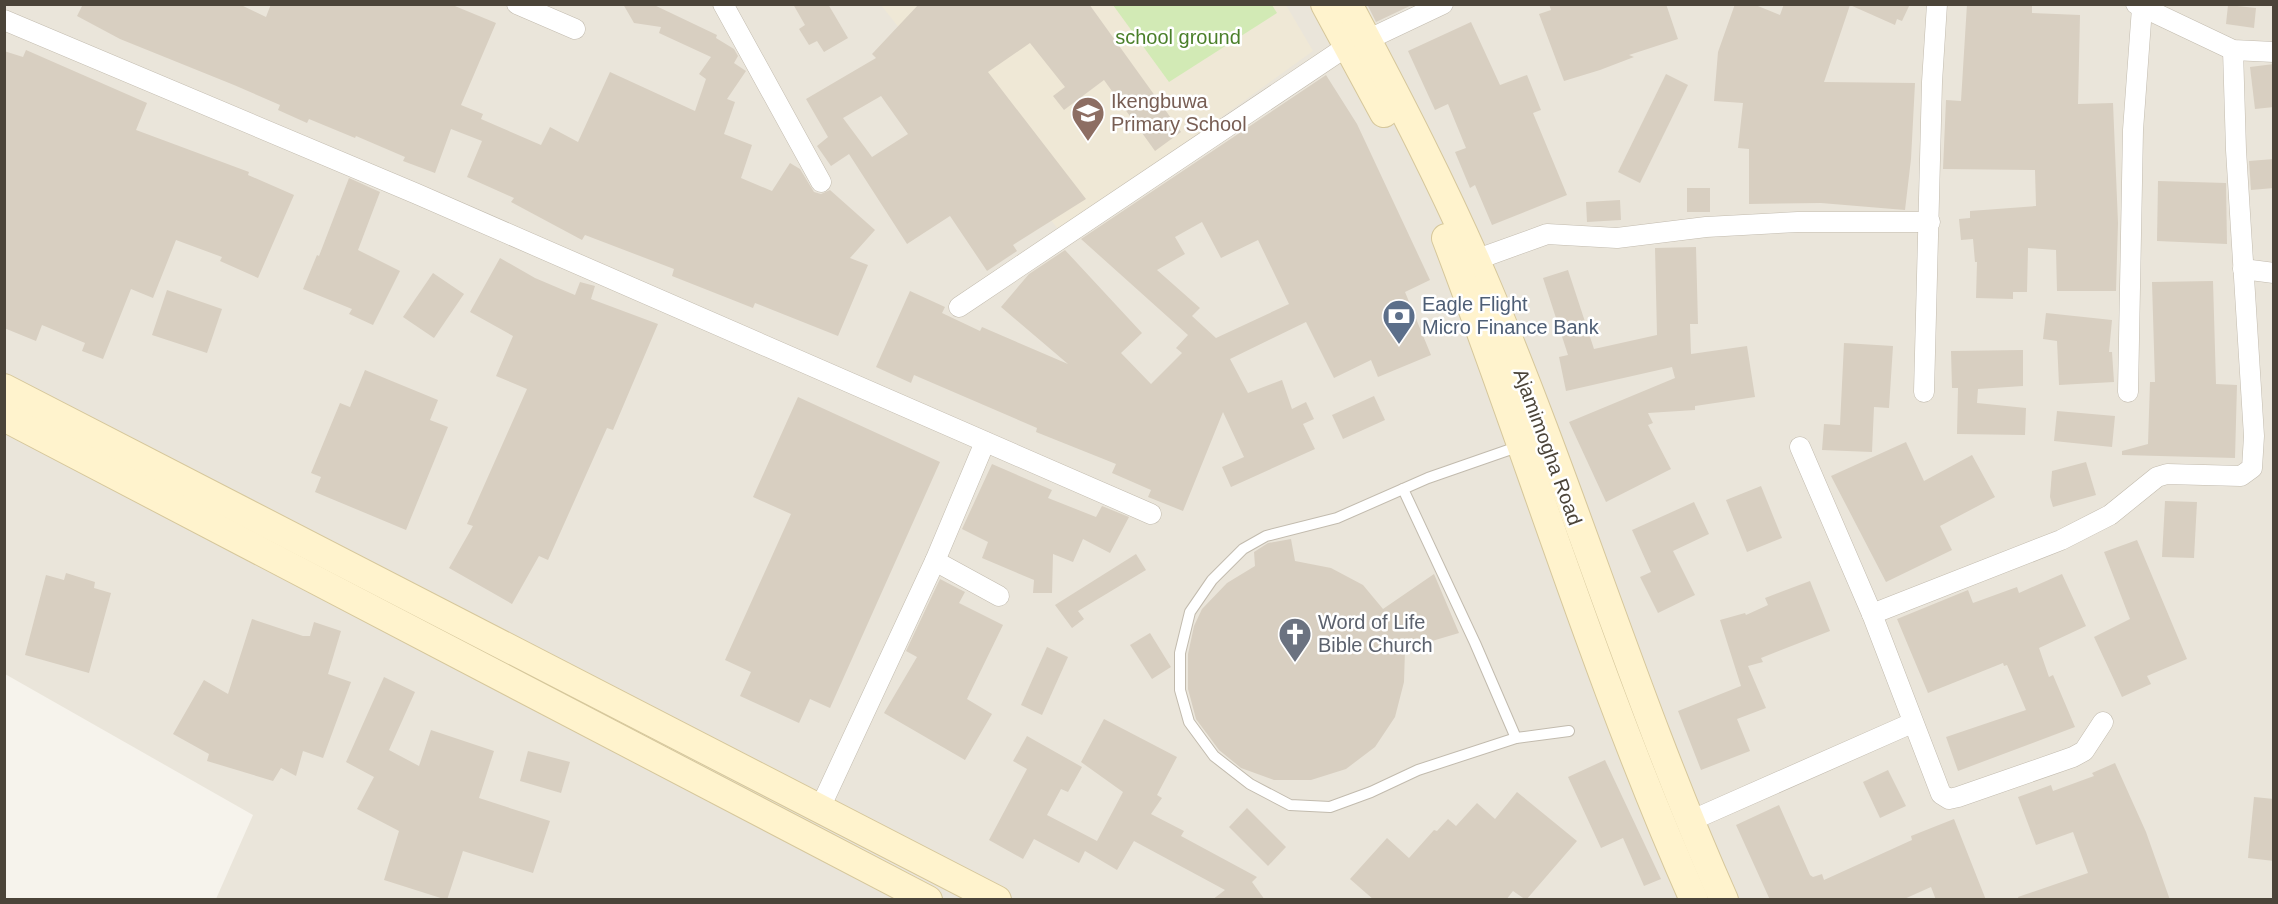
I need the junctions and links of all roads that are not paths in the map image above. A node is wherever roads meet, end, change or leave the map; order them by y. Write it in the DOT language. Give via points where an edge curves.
graph roads {
  1 [pos="517,4"];
  2 [pos="723,4"];
  3 [pos="1325,4"];
  4 [pos="1348,4"];
  5 [pos="1443,4"];
  6 [pos="1937,4"];
  7 [pos="2139,6"];
  8 [pos="4,20"];
  9 [pos="575,29"];
  10 [pos="1357,43"];
  11 [pos="2233,50"];
  12 [pos="2274,52"];
  13 [pos="821,182"];
  14 [pos="1930,222"];
  15 [pos="1475,260"];
  16 [pos="2243,268"];
  17 [pos="2274,273"];
  18 [pos="959,307"];
  19 [pos="4,388"];
  20 [pos="1924,392"];
  21 [pos="2128,392"];
  22 [pos="4,417"];
  23 [pos="985,442"];
  24 [pos="1520,446"];
  25 [pos="1800,447"];
  26 [pos="1403,489"];
  27 [pos="1151,514"];
  28 [pos="934,561"];
  29 [pos="999,596"];
  30 [pos="1872,614"];
  31 [pos="537,662"];
  32 [pos="528,691"];
  33 [pos="2103,722"];
  34 [pos="1912,723"];
  35 [pos="1569,731"];
  36 [pos="1516,738"];
  37 [pos="820,808"];
  38 [pos="1690,820"];
  39 [pos="928,900"];
  40 [pos="997,900"];
  41 [pos="1694,900"];
  42 [pos="1724,900"];
  1 -- 9 [label="street"];
  2 -- 13 [label="street"];
  3 -- 10 [label="main road, Ajamimogha Road"];
  4 -- 10 [label="main road, Ajamimogha Road"];
  5 -- 10 [label="street"];
  6 -- 14 [label="street"];
  7 -- 11 [label="street"];
  7 -- 21 [label="street"];
  8 -- 23 [label="street" via="428,198"];
  10 -- 15 [label="main road, Ajamimogha Road" via="1452,208"];
  10 -- 18 [label="street"];
  10 -- 24 [label="main road, Ajamimogha Road" via="1379,102 1443,231"];
  11 -- 12 [label="street"];
  11 -- 16 [label="street"];
  14 -- 15 [label="street" via="1798,222 1706,227 1617,238 1548,234"];
  14 -- 20 [label="street"];
  15 -- 38 [label="main road, Ajamimogha Road"];
  16 -- 17 [label="street"];
  16 -- 30 [label="street" via="2254,436 2254,462 2247,474 2157,477 2110,516 2061,540"];
  19 -- 31 [label="main road"];
  22 -- 32 [label="main road"];
  23 -- 27 [label="street"];
  23 -- 28 [label="street"];
  24 -- 26 [label="lane"];
  24 -- 41 [label="main road, Ajamimogha Road"];
  25 -- 30 [label="street"];
  26 -- 36 [label="lane"];
  26 -- 36 [label="lane" via="1337,518 1266,536 1243,549 1212,580 1190,612 1180,653 1180,690 1189,722 1214,756 1250,784 1290,805 1330,807 1418,770"];
  28 -- 29 [label="street"];
  28 -- 37 [label="street"];
  30 -- 34 [label="street"];
  31 -- 32 [label="main road"];
  31 -- 37 [label="main road"];
  32 -- 39 [label="main road"];
  33 -- 34 [label="street" via="2084,751 2073,758 1949,799 1941,794"];
  34 -- 38 [label="street"];
  35 -- 36 [label="lane"];
  37 -- 40 [label="main road"];
  38 -- 42 [label="main road, Ajamimogha Road"];
}
